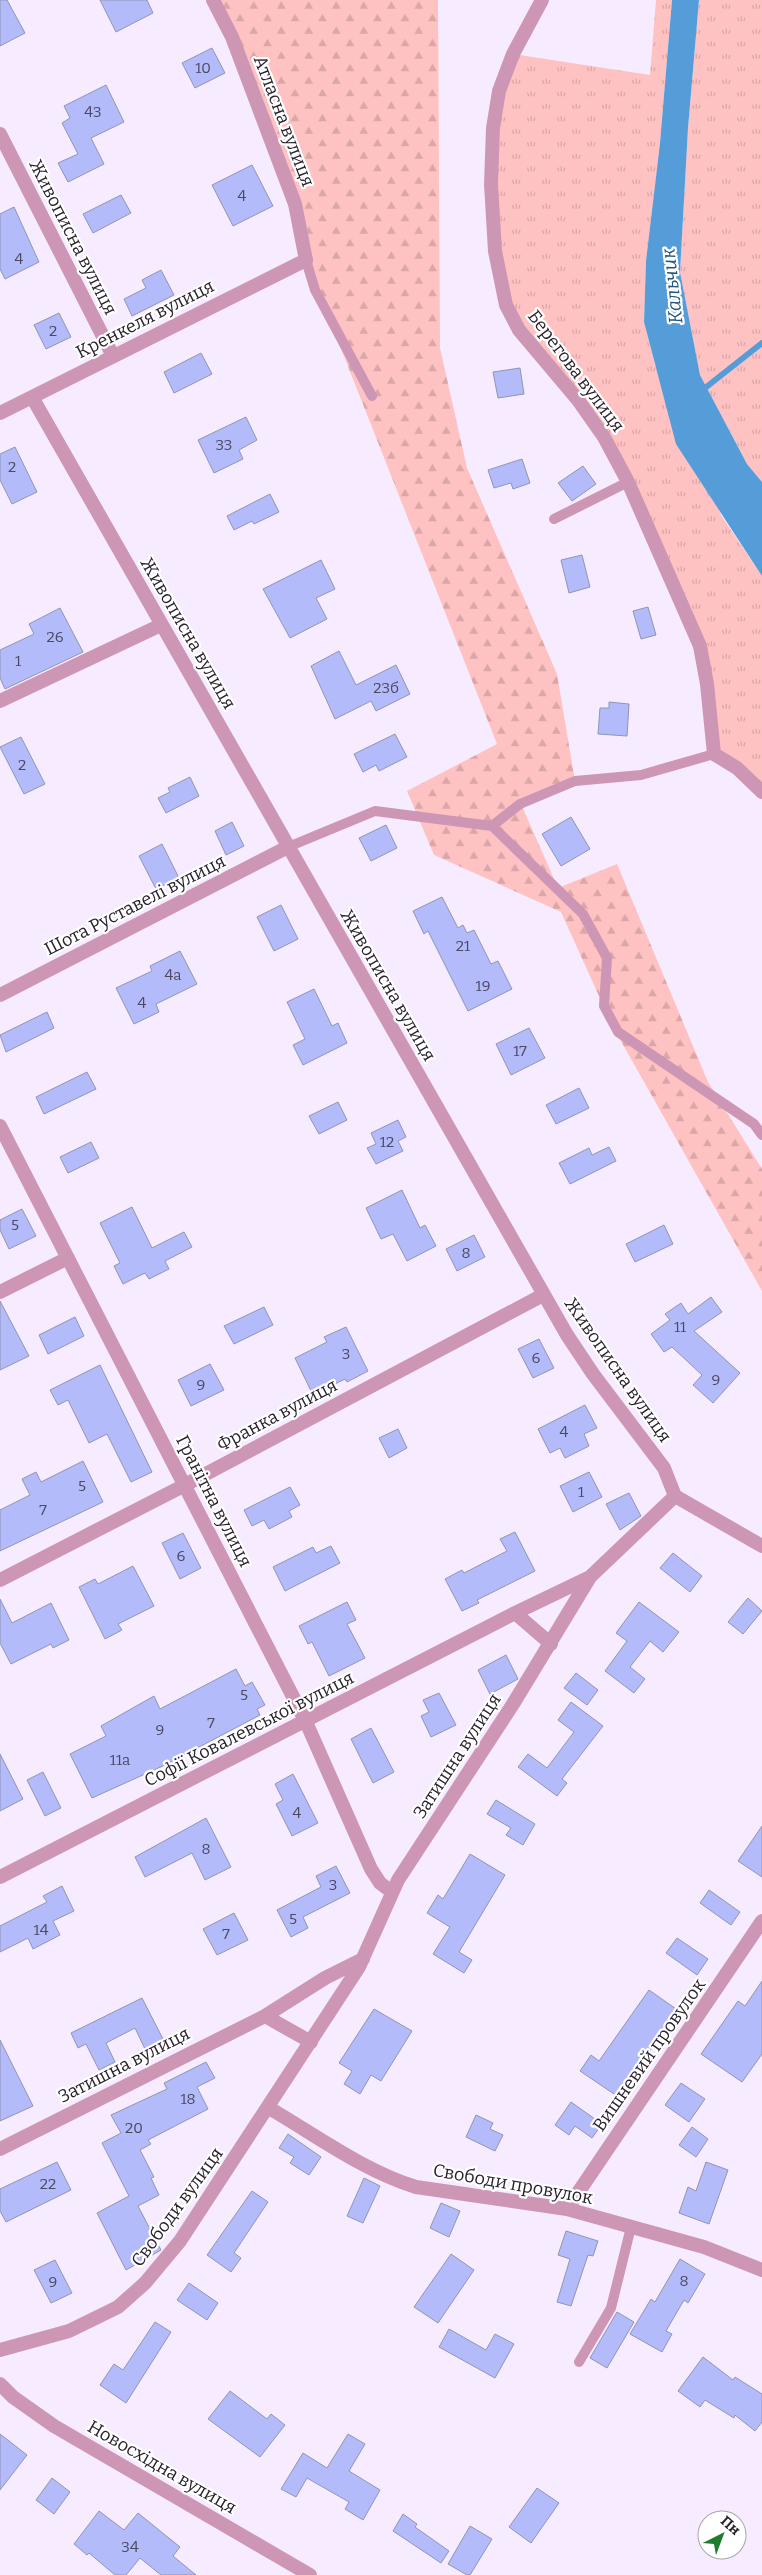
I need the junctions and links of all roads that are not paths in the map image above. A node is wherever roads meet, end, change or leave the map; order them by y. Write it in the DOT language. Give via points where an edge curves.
graph roads {
  1 [pos="213,0"];
  2 [pos="542,0"];
  3 [pos="0,134"];
  4 [pos="306,260"];
  5 [pos="113,356"];
  6 [pos="372,396"];
  7 [pos="32,397"];
  8 [pos="0,413"];
  9 [pos="628,482"];
  10 [pos="554,520"];
  11 [pos="161,625"];
  12 [pos="0,701"];
  13 [pos="714,754"];
  14 [pos="762,792"];
  15 [pos="492,826"];
  16 [pos="288,847"];
  17 [pos="0,996"];
  18 [pos="0,1126"];
  19 [pos="762,1135"];
  20 [pos="68,1258"];
  21 [pos="0,1292"];
  22 [pos="543,1295"];
  23 [pos="184,1485"];
  24 [pos="675,1496"];
  25 [pos="762,1546"];
  26 [pos="590,1577"];
  27 [pos="0,1580"];
  28 [pos="515,1613"];
  29 [pos="551,1644"];
  30 [pos="306,1722"];
  31 [pos="0,1877"];
  32 [pos="392,1892"];
  33 [pos="762,1921"];
  34 [pos="363,1960"];
  35 [pos="265,2016"];
  36 [pos="311,2042"];
  37 [pos="269,2108"];
  38 [pos="0,2149"];
  39 [pos="567,2209"];
  40 [pos="631,2227"];
  41 [pos="762,2270"];
  42 [pos="0,2350"];
  43 [pos="579,2362"];
  44 [pos="0,2384"];
  45 [pos="310,2575"];
  1 -- 4 [label="street, Атласна вулиця" via="232,37 295,204"];
  2 -- 9 [label="street, Берегова вулиця" via="513,54 499,91 493,128 491,184 495,251 506,305 519,330 578,400 604,437"];
  3 -- 5 [label="street, Живописна вулиця"];
  4 -- 5 [label="street, Кренкеля вулиця"];
  4 -- 6 [label="lane" via="315,290"];
  5 -- 7 [label="street, Кренкеля вулиця"];
  7 -- 8 [label="street, Кренкеля вулиця"];
  7 -- 11 [label="street, Живописна вулиця"];
  9 -- 10 [label="lane"];
  9 -- 13 [label="street, Берегова вулиця" via="700,646"];
  11 -- 12 [label="street"];
  11 -- 16 [label="street, Живописна вулиця"];
  13 -- 14 [label="street" via="737,768"];
  13 -- 15 [label="lane" via="642,775 575,781 520,804"];
  15 -- 16 [label="lane" via="375,811"];
  15 -- 19 [label="lane" via="583,914 607,958 604,1006 618,1032 754,1124"];
  16 -- 17 [label="street, Шота Руставелі вулиця"];
  16 -- 22 [label="street, Живописна вулиця"];
  18 -- 20 [label="street, Гранітна вулиця"];
  20 -- 21 [label="street"];
  20 -- 23 [label="street, Гранітна вулиця"];
  22 -- 23 [label="street, Франка вулиця"];
  22 -- 24 [label="street, Живописна вулиця" via="593,1374 664,1468"];
  23 -- 27 [label="street, Франка вулиця"];
  23 -- 30 [label="street, Гранітна вулиця"];
  24 -- 25 [label="street"];
  24 -- 26 [label="street, Софії Ковалевської вулиця"];
  26 -- 28 [label="street, Софії Ковалевської вулиця"];
  26 -- 29 [label="street, Затишна вулиця"];
  28 -- 29 [label="street"];
  28 -- 30 [label="street, Софії Ковалевської вулиця"];
  29 -- 32 [label="street, Затишна вулиця"];
  30 -- 31 [label="street, Софії Ковалевської вулиця"];
  30 -- 32 [label="street, Гранітна вулиця" via="371,1869 380,1883"];
  32 -- 34 [label="street, Затишна вулиця"];
  33 -- 39 [label="street, Вишневий провулок"];
  34 -- 35 [label="street, Затишна вулиця" via="325,1978"];
  34 -- 36 [label="street, Затишна вулиця"];
  35 -- 36 [label="street"];
  35 -- 38 [label="street, Затишна вулиця"];
  36 -- 37 [label="street, Свободи вулиця"];
  37 -- 39 [label="street, Свободи провулок" via="395,2180 416,2187"];
  37 -- 42 [label="street, Свободи вулиця" via="180,2241 145,2283 118,2307 95,2320 69,2331"];
  39 -- 40 [label="street, Свободи провулок"];
  40 -- 41 [label="street, Свободи провулок" via="704,2246"];
  40 -- 43 [label="lane" via="610,2308"];
  44 -- 45 [label="street, Новосхідна вулиця" via="12,2397 54,2426"];
}
